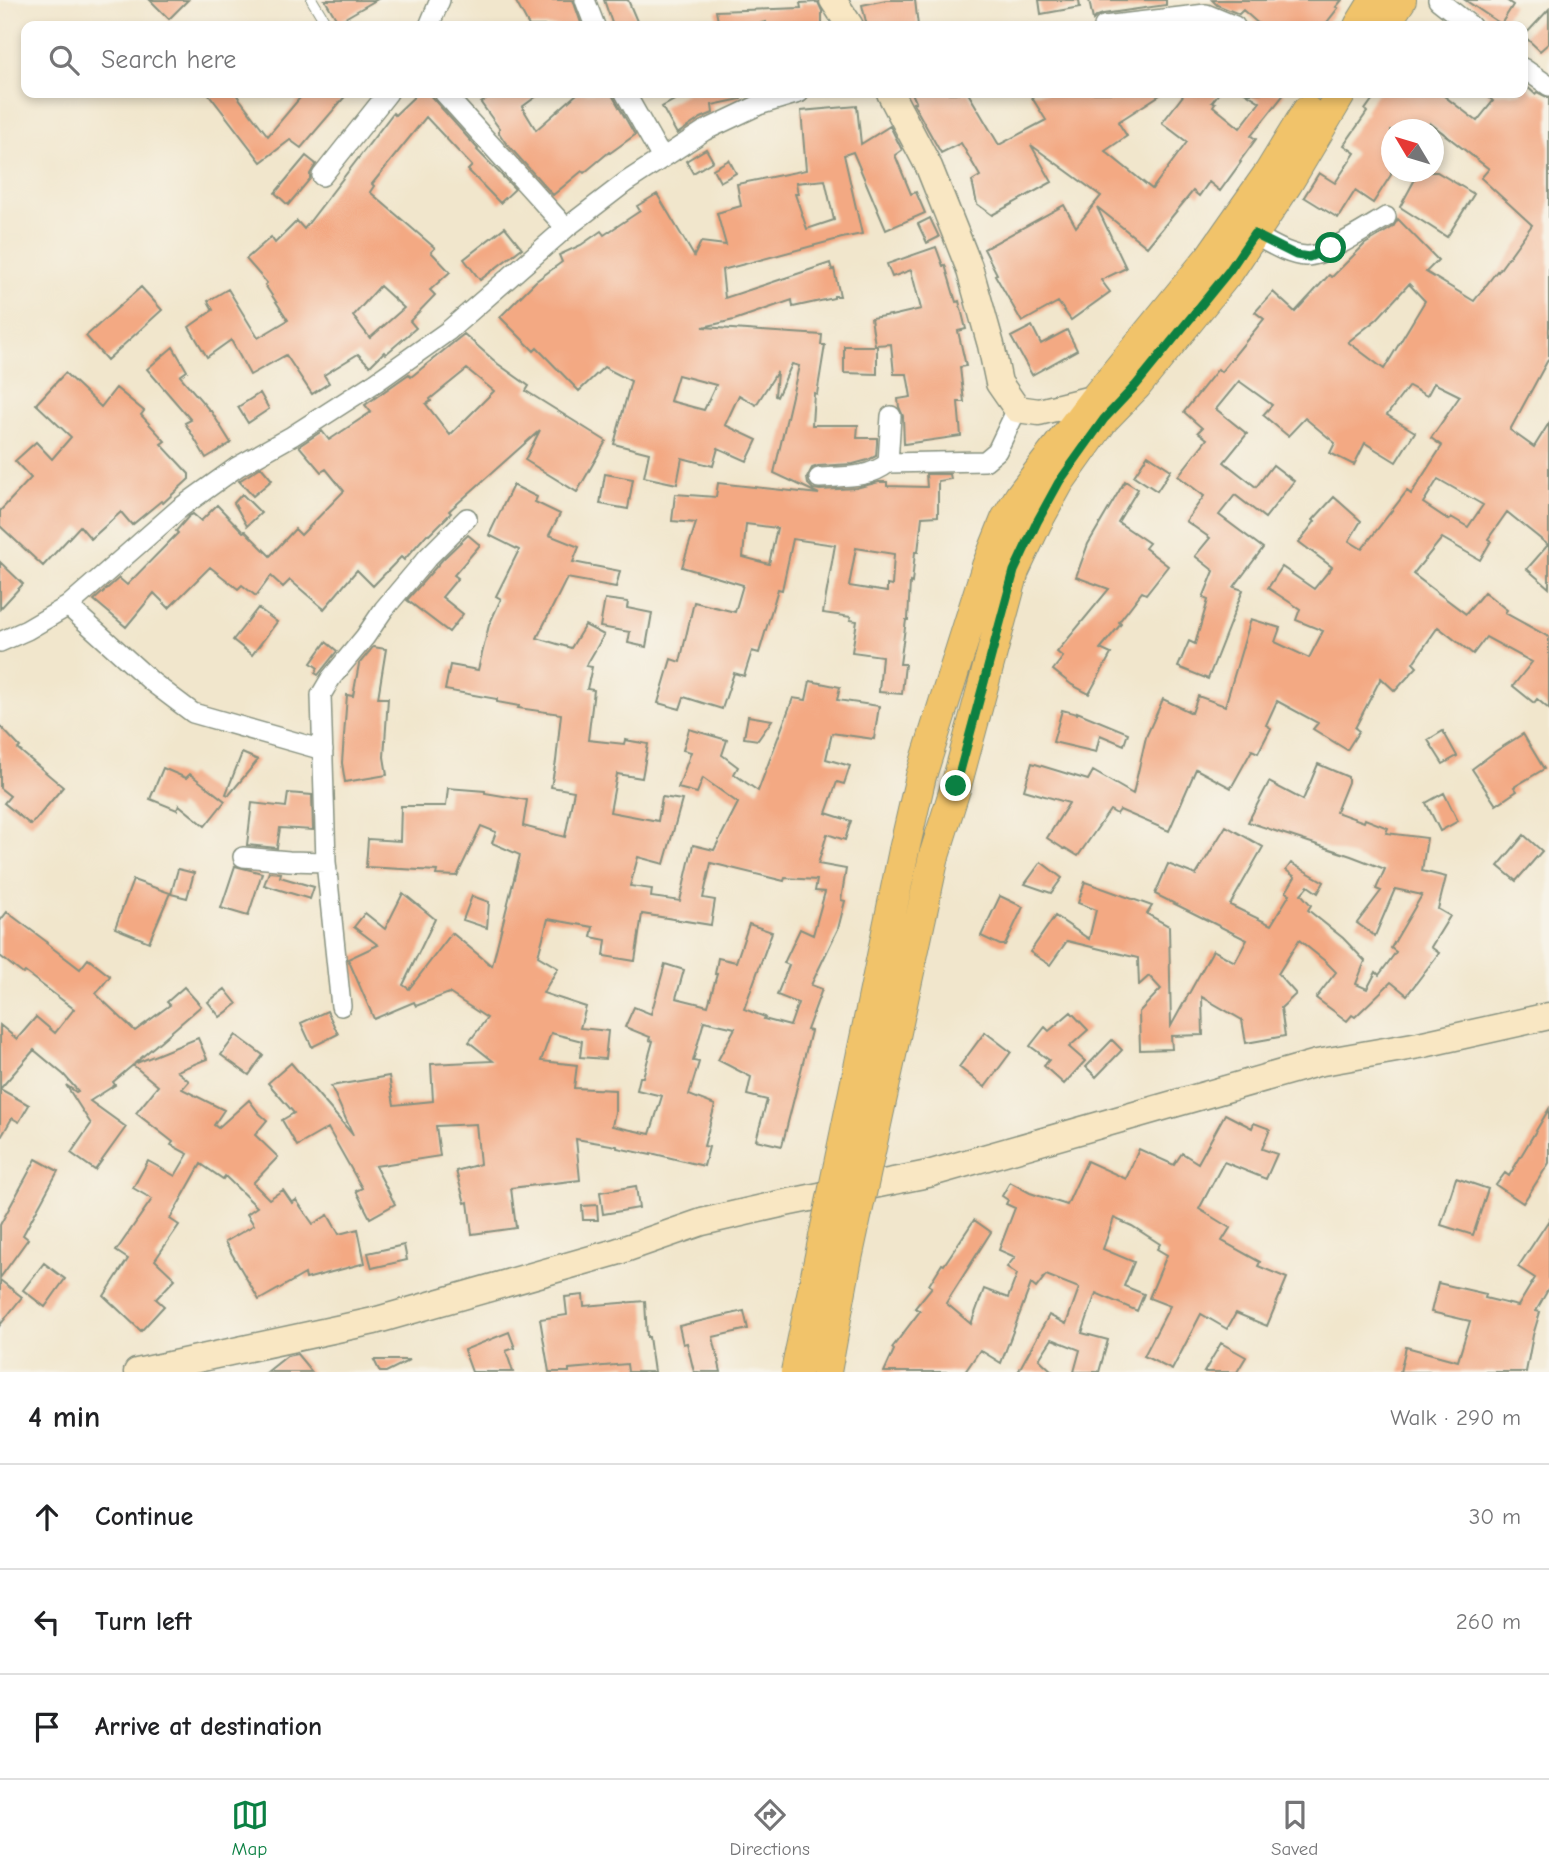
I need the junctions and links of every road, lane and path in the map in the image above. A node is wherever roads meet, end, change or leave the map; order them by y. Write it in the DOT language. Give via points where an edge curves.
graph roads {
  1 [pos="312,0"];
  2 [pos="440,0"];
  3 [pos="585,0"];
  4 [pos="833,0"];
  5 [pos="1375,0"];
  6 [pos="1401,0"];
  7 [pos="1438,0"];
  8 [pos="1203,7"];
  9 [pos="325,21"];
  10 [pos="431,21"];
  11 [pos="593,21"];
  12 [pos="847,21"];
  13 [pos="1130,21"];
  14 [pos="1227,21"];
  15 [pos="1362,21"];
  16 [pos="1387,21"];
  17 [pos="1465,21"];
  18 [pos="1528,71"];
  19 [pos="1549,86"];
  20 [pos="384,98"];
  21 [pos="449,98"];
  22 [pos="628,98"];
  23 [pos="783,98"];
  24 [pos="893,98"];
  25 [pos="1315,98"];
  26 [pos="1338,98"];
  27 [pos="663,158"];
  28 [pos="322,176"];
  29 [pos="1386,217"];
  30 [pos="566,228"];
  31 [pos="1254,234"];
  32 [pos="1017,409"];
  33 [pos="1100,409"];
  34 [pos="891,416"];
  35 [pos="888,463"];
  36 [pos="819,478"];
  37 [pos="467,518"];
  38 [pos="68,606"];
  39 [pos="0,642"];
  40 [pos="323,750"];
  41 [pos="243,857"];
  42 [pos="326,862"];
  43 [pos="341,1006"];
  44 [pos="1546,1017"];
  45 [pos="137,1372"];
  46 [pos="796,1372"];
  47 [pos="826,1372"];
  1 -- 9 [label="lane"];
  2 -- 10 [label="street"];
  3 -- 11 [label="street"];
  4 -- 12 [label="street"];
  5 -- 15 [label="main road"];
  6 -- 16 [label="main road"];
  7 -- 17 [label="street"];
  8 -- 13 [label="street"];
  8 -- 14 [label="street"];
  18 -- 19 [label="street"];
  20 -- 28 [label="street"];
  21 -- 30 [label="street"];
  22 -- 27 [label="street"];
  23 -- 27 [label="street" via="704,131"];
  24 -- 32 [label="street" via="929,167 969,267 999,383"];
  25 -- 33 [label="main road" via="1269,173"];
  26 -- 31 [label="main road"];
  27 -- 30 [label="street"];
  29 -- 31 [label="street" via="1309,257"];
  30 -- 38 [label="street" via="447,331 180,508"];
  31 -- 33 [label="main road" via="1136,385"];
  32 -- 33 [label="street"];
  32 -- 35 [label="street" via="997,451 985,461"];
  33 -- 46 [label="main road, bridge" via="1020,495 1006,519 921,776"];
  33 -- 47 [label="main road, bridge" via="1014,571 934,856"];
  34 -- 35 [label="street"];
  35 -- 36 [label="street" via="863,475"];
  37 -- 40 [label="street" via="428,556 331,678 321,695"];
  38 -- 39 [label="street"];
  38 -- 40 [label="street" via="193,713"];
  40 -- 42 [label="street"];
  41 -- 42 [label="street"];
  42 -- 43 [label="street"];
  44 -- 45 [label="street" via="1317,1063 928,1174 702,1222 616,1252 374,1321"];
}
